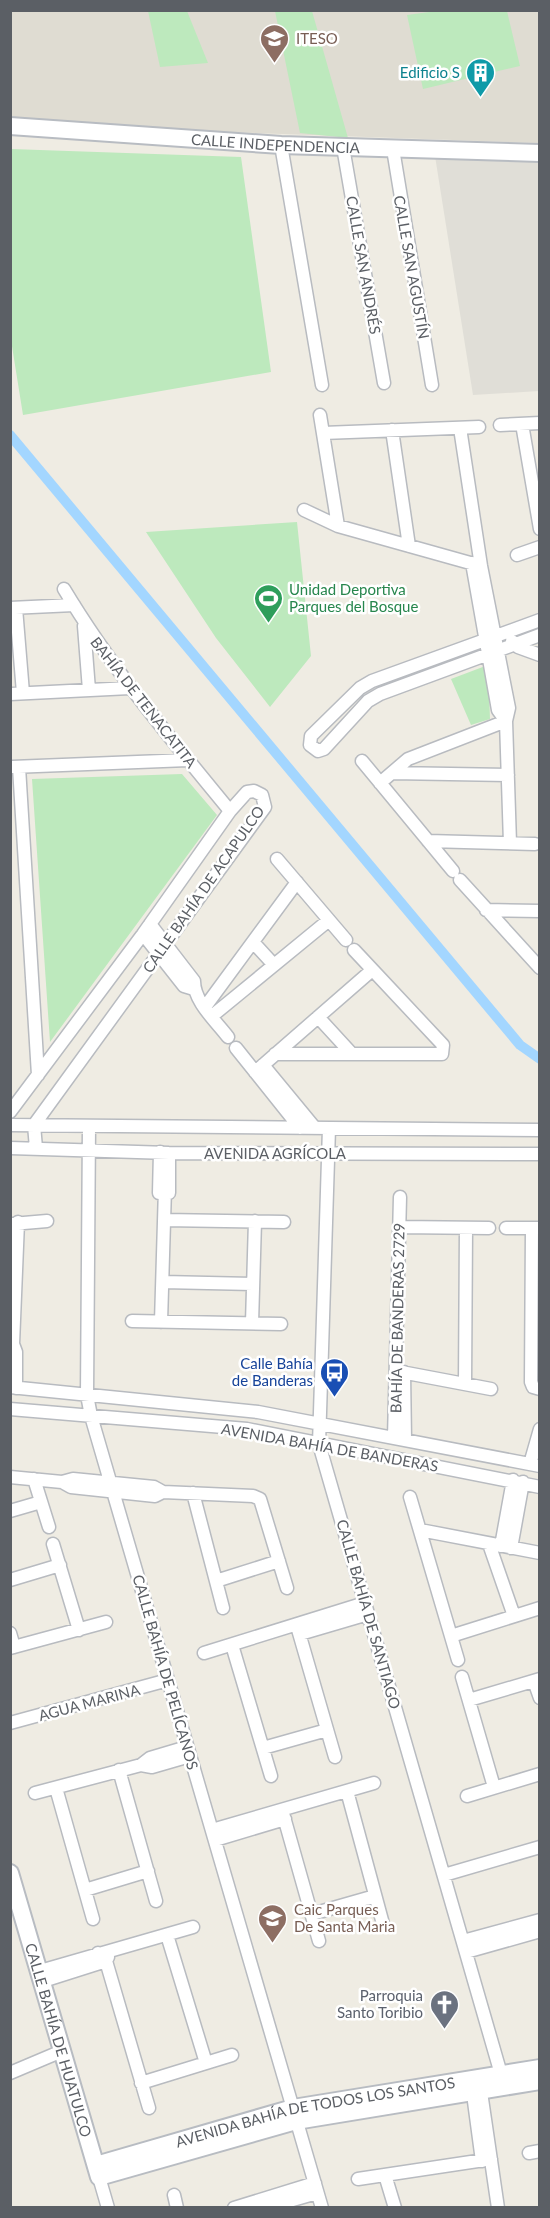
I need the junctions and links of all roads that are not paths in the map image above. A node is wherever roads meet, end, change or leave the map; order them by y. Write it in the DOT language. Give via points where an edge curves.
graph roads {
  1 [pos="10,126"];
  2 [pos="281,145"];
  3 [pos="343,147"];
  4 [pos="393,149"];
  5 [pos="540,153"];
  6 [pos="384,383"];
  7 [pos="322,385"];
  8 [pos="432,385"];
  9 [pos="320,415"];
  10 [pos="540,423"];
  11 [pos="522,424"];
  12 [pos="500,425"];
  13 [pos="479,426"];
  14 [pos="460,428"];
  15 [pos="392,430"];
  16 [pos="323,433"];
  17 [pos="304,510"];
  18 [pos="338,526"];
  19 [pos="540,529"];
  20 [pos="409,546"];
  21 [pos="540,547"];
  22 [pos="517,555"];
  23 [pos="477,565"];
  24 [pos="64,589"];
  25 [pos="74,605"];
  26 [pos="13,608"];
  27 [pos="540,620"];
  28 [pos="84,624"];
  29 [pos="508,632"];
  30 [pos="540,635"];
  31 [pos="491,638"];
  32 [pos="514,645"];
  33 [pos="493,652"];
  34 [pos="540,655"];
  35 [pos="129,688"];
  36 [pos="89,690"];
  37 [pos="17,693"];
  38 [pos="506,721"];
  39 [pos="188,760"];
  40 [pos="362,761"];
  41 [pos="15,767"];
  42 [pos="392,773"];
  43 [pos="508,775"];
  44 [pos="380,783"];
  45 [pos="230,811"];
  46 [pos="428,841"];
  47 [pos="510,843"];
  48 [pos="535,844"];
  49 [pos="277,859"];
  50 [pos="297,882"];
  51 [pos="486,910"];
  52 [pos="540,911"];
  53 [pos="329,920"];
  54 [pos="146,929"];
  55 [pos="253,942"];
  56 [pos="162,950"];
  57 [pos="274,965"];
  58 [pos="540,968"];
  59 [pos="371,971"];
  60 [pos="208,1012"];
  61 [pos="318,1017"];
  62 [pos="228,1037"];
  63 [pos="236,1048"];
  64 [pos="275,1054"];
  65 [pos="352,1054"];
  66 [pos="259,1068"];
  67 [pos="38,1075"];
  68 [pos="10,1112"];
  69 [pos="10,1125"];
  70 [pos="34,1125"];
  71 [pos="89,1126"];
  72 [pos="300,1128"];
  73 [pos="315,1128"];
  74 [pos="329,1128"];
  75 [pos="540,1130"];
  76 [pos="10,1148"];
  77 [pos="36,1148"];
  78 [pos="89,1151"];
  79 [pos="165,1152"];
  80 [pos="328,1154"];
  81 [pos="540,1154"];
  82 [pos="400,1197"];
  83 [pos="164,1220"];
  84 [pos="47,1221"];
  85 [pos="255,1221"];
  86 [pos="284,1222"];
  87 [pos="14,1223"];
  88 [pos="399,1227"];
  89 [pos="466,1228"];
  90 [pos="489,1228"];
  91 [pos="506,1228"];
  92 [pos="536,1228"];
  93 [pos="163,1282"];
  94 [pos="253,1284"];
  95 [pos="536,1293"];
  96 [pos="12,1321"];
  97 [pos="132,1321"];
  98 [pos="161,1322"];
  99 [pos="252,1323"];
  100 [pos="281,1324"];
  101 [pos="536,1328"];
  102 [pos="12,1346"];
  103 [pos="400,1372"];
  104 [pos="465,1384"];
  105 [pos="13,1387"];
  106 [pos="491,1389"];
  107 [pos="540,1389"];
  108 [pos="87,1395"];
  109 [pos="10,1408"];
  110 [pos="91,1416"];
  111 [pos="321,1425"];
  112 [pos="540,1429"];
  113 [pos="399,1439"];
  114 [pos="319,1444"];
  115 [pos="535,1465"];
  116 [pos="10,1477"];
  117 [pos="34,1479"];
  118 [pos="518,1481"];
  119 [pos="112,1487"];
  120 [pos="540,1487"];
  121 [pos="193,1493"];
  122 [pos="410,1497"];
  123 [pos="41,1502"];
  124 [pos="10,1511"];
  125 [pos="49,1527"];
  126 [pos="420,1530"];
  127 [pos="53,1544"];
  128 [pos="500,1546"];
  129 [pos="540,1553"];
  130 [pos="279,1561"];
  131 [pos="60,1565"];
  132 [pos="10,1580"];
  133 [pos="216,1581"];
  134 [pos="287,1588"];
  135 [pos="223,1608"];
  136 [pos="540,1608"];
  137 [pos="367,1609"];
  138 [pos="514,1616"];
  139 [pos="106,1622"];
  140 [pos="79,1630"];
  141 [pos="298,1630"];
  142 [pos="10,1633"];
  143 [pos="451,1636"];
  144 [pos="232,1645"];
  145 [pos="13,1647"];
  146 [pos="204,1653"];
  147 [pos="458,1660"];
  148 [pos="462,1677"];
  149 [pos="168,1680"];
  150 [pos="537,1680"];
  151 [pos="540,1698"];
  152 [pos="469,1700"];
  153 [pos="10,1723"];
  154 [pos="327,1730"];
  155 [pos="263,1748"];
  156 [pos="189,1751"];
  157 [pos="335,1757"];
  158 [pos="119,1770"];
  159 [pos="540,1774"];
  160 [pos="271,1776"];
  161 [pos="374,1783"];
  162 [pos="494,1787"];
  163 [pos="56,1788"];
  164 [pos="346,1791"];
  165 [pos="35,1793"];
  166 [pos="467,1796"];
  167 [pos="283,1814"];
  168 [pos="213,1835"];
  169 [pos="540,1847"];
  170 [pos="148,1872"];
  171 [pos="10,1873"];
  172 [pos="444,1875"];
  173 [pos="85,1890"];
  174 [pos="375,1896"];
  175 [pos="156,1901"];
  176 [pos="312,1914"];
  177 [pos="93,1919"];
  178 [pos="383,1924"];
  179 [pos="193,1927"];
  180 [pos="538,1928"];
  181 [pos="167,1935"];
  182 [pos="319,1941"];
  183 [pos="464,1946"];
  184 [pos="104,1956"];
  185 [pos="41,1976"];
  186 [pos="63,2051"];
  187 [pos="232,2055"];
  188 [pos="206,2063"];
  189 [pos="540,2068"];
  190 [pos="10,2073"];
  191 [pos="540,2081"];
  192 [pos="504,2082"];
  193 [pos="141,2083"];
  194 [pos="476,2093"];
  195 [pos="149,2108"];
  196 [pos="294,2114"];
  197 [pos="486,2160"];
  198 [pos="98,2171"];
  199 [pos="385,2175"];
  200 [pos="358,2179"];
  201 [pos="316,2188"];
  202 [pos="174,2195"];
  203 [pos="242,2206"];
  204 [pos="108,2208"];
  205 [pos="177,2208"];
  206 [pos="265,2208"];
  207 [pos="321,2208"];
  208 [pos="395,2208"];
  209 [pos="498,2208"];
  1 -- 2 [label="street, CALLE INDEPENDENCIA"];
  2 -- 3 [label="street, CALLE INDEPENDENCIA"];
  2 -- 7 [label="street"];
  3 -- 4 [label="street, CALLE INDEPENDENCIA"];
  3 -- 6 [label="street, CALLE SAN ANDRÉS"];
  4 -- 5 [label="street, CALLE INDEPENDENCIA"];
  4 -- 8 [label="street, CALLE SAN AGUSTÍN"];
  9 -- 16 [label="street"];
  10 -- 11 [label="street"];
  11 -- 12 [label="street"];
  11 -- 19 [label="street"];
  13 -- 14 [label="street"];
  14 -- 15 [label="street"];
  14 -- 23 [label="street"];
  15 -- 16 [label="street"];
  15 -- 20 [label="street"];
  16 -- 18 [label="street"];
  17 -- 18 [label="street"];
  18 -- 20 [label="street"];
  20 -- 23 [label="street"];
  21 -- 22 [label="street"];
  23 -- 31 [label="street"];
  24 -- 25 [label="street, BAHÍA DE TENACATITA"];
  25 -- 26 [label="street"];
  25 -- 28 [label="street, BAHÍA DE TENACATITA"];
  26 -- 37 [label="street"];
  27 -- 29 [label="street"];
  28 -- 35 [label="street, BAHÍA DE TENACATITA"];
  28 -- 36 [label="street"];
  29 -- 31 [label="street"];
  29 -- 32 [label="street"];
  30 -- 32 [label="street"];
  31 -- 33 [label="street"];
  31 -- 33 [label="street" via="360,688 311,736 310,746 324,749 380,694"];
  32 -- 33 [label="street"];
  32 -- 34 [label="street"];
  33 -- 38 [label="street" via="498,711"];
  35 -- 36 [label="street"];
  35 -- 39 [label="street, BAHÍA DE TENACATITA"];
  36 -- 37 [label="street"];
  38 -- 42 [label="street" via="408,759"];
  38 -- 43 [label="street"];
  39 -- 41 [label="street"];
  39 -- 45 [label="street, BAHÍA DE TENACATITA"];
  40 -- 44 [label="street"];
  41 -- 67 [label="street"];
  42 -- 43 [label="street"];
  42 -- 44 [label="street"];
  43 -- 47 [label="street"];
  44 -- 46 [label="street"];
  45 -- 54 [label="street, CALLE BAHÍA DE ACAPULCO"];
  45 -- 56 [label="street, CALLE BAHÍA DE ACAPULCO" via="248,792 262,795 265,807"];
  46 -- 47 [label="street"];
  46 -- 51 [label="street"];
  47 -- 48 [label="street"];
  49 -- 50 [label="street"];
  50 -- 53 [label="street"];
  50 -- 55 [label="street"];
  51 -- 52 [label="street"];
  51 -- 58 [label="street"];
  53 -- 57 [label="street"];
  53 -- 59 [label="street"];
  54 -- 56 [label="street"];
  54 -- 67 [label="street, CALLE BAHÍA DE ACAPULCO"];
  55 -- 57 [label="street"];
  55 -- 60 [label="street"];
  56 -- 60 [label="street" via="184,986 194,989"];
  56 -- 70 [label="street, CALLE BAHÍA DE ACAPULCO"];
  57 -- 60 [label="street"];
  59 -- 61 [label="street"];
  59 -- 65 [label="street" via="445,1050 437,1056"];
  60 -- 62 [label="street"];
  61 -- 64 [label="street"];
  61 -- 65 [label="street"];
  63 -- 66 [label="street"];
  64 -- 65 [label="street"];
  64 -- 66 [label="street"];
  66 -- 72 [label="street"];
  66 -- 73 [label="street"];
  67 -- 68 [label="street, CALLE BAHÍA DE ACAPULCO"];
  69 -- 70 [label="street, AVENIDA AGRÍCOLA"];
  70 -- 71 [label="street, AVENIDA AGRÍCOLA"];
  70 -- 77 [label="street"];
  71 -- 72 [label="street, AVENIDA AGRÍCOLA"];
  71 -- 78 [label="street, CALLE BAHÍA DE PELÍCANOS"];
  72 -- 73 [label="street, AVENIDA AGRÍCOLA"];
  73 -- 74 [label="street, AVENIDA AGRÍCOLA"];
  74 -- 75 [label="street, AVENIDA AGRÍCOLA"];
  74 -- 80 [label="street, CALLE BAHÍA DE SANTIAGO"];
  76 -- 77 [label="street, AVENIDA AGRÍCOLA"];
  77 -- 78 [label="street, AVENIDA AGRÍCOLA"];
  78 -- 79 [label="street, AVENIDA AGRÍCOLA"];
  78 -- 108 [label="street, CALLE BAHÍA DE PELÍCANOS"];
  79 -- 80 [label="street, AVENIDA AGRÍCOLA"];
  79 -- 83 [label="street" via="159,1193 165,1188"];
  80 -- 81 [label="street, AVENIDA AGRÍCOLA"];
  80 -- 111 [label="street, CALLE BAHÍA DE SANTIAGO"];
  82 -- 88 [label="street, BAHÍA DE BANDERAS 2729"];
  83 -- 85 [label="street"];
  83 -- 93 [label="street"];
  84 -- 87 [label="street"];
  85 -- 86 [label="street"];
  85 -- 94 [label="street"];
  87 -- 96 [label="street"];
  88 -- 89 [label="street"];
  88 -- 103 [label="street, BAHÍA DE BANDERAS 2729"];
  89 -- 90 [label="street"];
  89 -- 104 [label="street"];
  91 -- 92 [label="street"];
  92 -- 95 [label="street"];
  93 -- 94 [label="street"];
  93 -- 98 [label="street"];
  94 -- 99 [label="street"];
  95 -- 101 [label="street"];
  96 -- 102 [label="street"];
  97 -- 98 [label="street"];
  98 -- 99 [label="street"];
  99 -- 100 [label="street"];
  101 -- 107 [label="street" via="531,1382"];
  102 -- 105 [label="street" via="16,1352"];
  103 -- 104 [label="street"];
  103 -- 113 [label="street, BAHÍA DE BANDERAS 2729"];
  104 -- 106 [label="street"];
  105 -- 108 [label="street, AVENIDA BAHÍA DE BANDERAS"];
  108 -- 110 [label="street, CALLE BAHÍA DE PELÍCANOS"];
  108 -- 111 [label="street, AVENIDA BAHÍA DE BANDERAS" via="258,1412"];
  109 -- 110 [label="street, AVENIDA BAHÍA DE BANDERAS"];
  110 -- 114 [label="street, AVENIDA BAHÍA DE BANDERAS" via="247,1429"];
  110 -- 119 [label="street, CALLE BAHÍA DE PELÍCANOS"];
  111 -- 113 [label="street, AVENIDA BAHÍA DE BANDERAS"];
  111 -- 114 [label="street, CALLE BAHÍA DE SANTIAGO"];
  112 -- 115 [label="street"];
  113 -- 115 [label="street, AVENIDA BAHÍA DE BANDERAS"];
  114 -- 118 [label="street, AVENIDA BAHÍA DE BANDERAS"];
  114 -- 137 [label="street, CALLE BAHÍA DE SANTIAGO"];
  116 -- 117 [label="street"];
  117 -- 119 [label="street" via="71,1487"];
  117 -- 123 [label="street"];
  118 -- 120 [label="street, AVENIDA BAHÍA DE BANDERAS"];
  118 -- 128 [label="street"];
  119 -- 121 [label="street" via="155,1496 163,1492"];
  119 -- 149 [label="street, CALLE BAHÍA DE PELÍCANOS"];
  121 -- 130 [label="street" via="260,1499"];
  121 -- 133 [label="street"];
  122 -- 126 [label="street"];
  123 -- 124 [label="street"];
  123 -- 125 [label="street"];
  126 -- 128 [label="street"];
  126 -- 143 [label="street"];
  127 -- 131 [label="street"];
  128 -- 129 [label="street"];
  128 -- 138 [label="street"];
  130 -- 133 [label="street"];
  130 -- 134 [label="street"];
  131 -- 132 [label="street"];
  131 -- 140 [label="street"];
  133 -- 135 [label="street"];
  136 -- 138 [label="street"];
  137 -- 141 [label="street"];
  137 -- 172 [label="street, CALLE BAHÍA DE SANTIAGO"];
  138 -- 143 [label="street"];
  139 -- 140 [label="street"];
  140 -- 145 [label="street"];
  141 -- 144 [label="street"];
  141 -- 154 [label="street"];
  142 -- 145 [label="street"];
  143 -- 147 [label="street"];
  144 -- 146 [label="street"];
  144 -- 155 [label="street"];
  148 -- 152 [label="street"];
  149 -- 153 [label="street, AGUA MARINA"];
  149 -- 156 [label="street, CALLE BAHÍA DE PELÍCANOS"];
  150 -- 151 [label="street"];
  150 -- 152 [label="street"];
  152 -- 162 [label="street"];
  154 -- 155 [label="street"];
  154 -- 157 [label="street"];
  155 -- 160 [label="street"];
  156 -- 158 [label="street" via="152,1767"];
  156 -- 168 [label="street, CALLE BAHÍA DE PELÍCANOS"];
  158 -- 163 [label="street"];
  158 -- 170 [label="street"];
  159 -- 162 [label="street"];
  161 -- 164 [label="street"];
  162 -- 166 [label="street"];
  163 -- 165 [label="street"];
  163 -- 173 [label="street"];
  164 -- 167 [label="street"];
  164 -- 174 [label="street"];
  167 -- 168 [label="street"];
  167 -- 176 [label="street"];
  168 -- 196 [label="street, CALLE BAHÍA DE PELÍCANOS"];
  169 -- 172 [label="street"];
  170 -- 173 [label="street"];
  170 -- 175 [label="street"];
  171 -- 185 [label="street, CALLE BAHÍA DE HUATULCO"];
  172 -- 183 [label="street, CALLE BAHÍA DE SANTIAGO"];
  173 -- 177 [label="street"];
  174 -- 176 [label="street"];
  174 -- 178 [label="street"];
  176 -- 182 [label="street"];
  179 -- 181 [label="street"];
  180 -- 183 [label="street"];
  181 -- 184 [label="street"];
  181 -- 188 [label="street"];
  183 -- 192 [label="street, CALLE BAHÍA DE SANTIAGO"];
  184 -- 185 [label="street"];
  184 -- 193 [label="street"];
  185 -- 186 [label="street, CALLE BAHÍA DE HUATULCO"];
  186 -- 190 [label="street"];
  186 -- 198 [label="street, CALLE BAHÍA DE HUATULCO"];
  187 -- 188 [label="street"];
  188 -- 193 [label="street"];
  189 -- 192 [label="street, AVENIDA BAHÍA DE TODOS LOS SANTOS"];
  191 -- 192 [label="street, AVENIDA BAHÍA DE TODOS LOS SANTOS"];
  192 -- 194 [label="street, AVENIDA BAHÍA DE TODOS LOS SANTOS"];
  192 -- 196 [label="street, AVENIDA BAHÍA DE TODOS LOS SANTOS"];
  193 -- 195 [label="street"];
  194 -- 196 [label="street, AVENIDA BAHÍA DE TODOS LOS SANTOS"];
  194 -- 197 [label="street"];
  196 -- 198 [label="street, AVENIDA BAHÍA DE TODOS LOS SANTOS"];
  196 -- 201 [label="street, CALLE BAHÍA DE PELÍCANOS"];
  197 -- 199 [label="street"];
  197 -- 209 [label="street"];
  198 -- 204 [label="street, CALLE BAHÍA DE HUATULCO"];
  199 -- 200 [label="street"];
  199 -- 208 [label="street"];
  201 -- 203 [label="street"];
  201 -- 206 [label="street"];
  201 -- 207 [label="street, CALLE BAHÍA DE PELÍCANOS"];
  202 -- 205 [label="street"];
}
